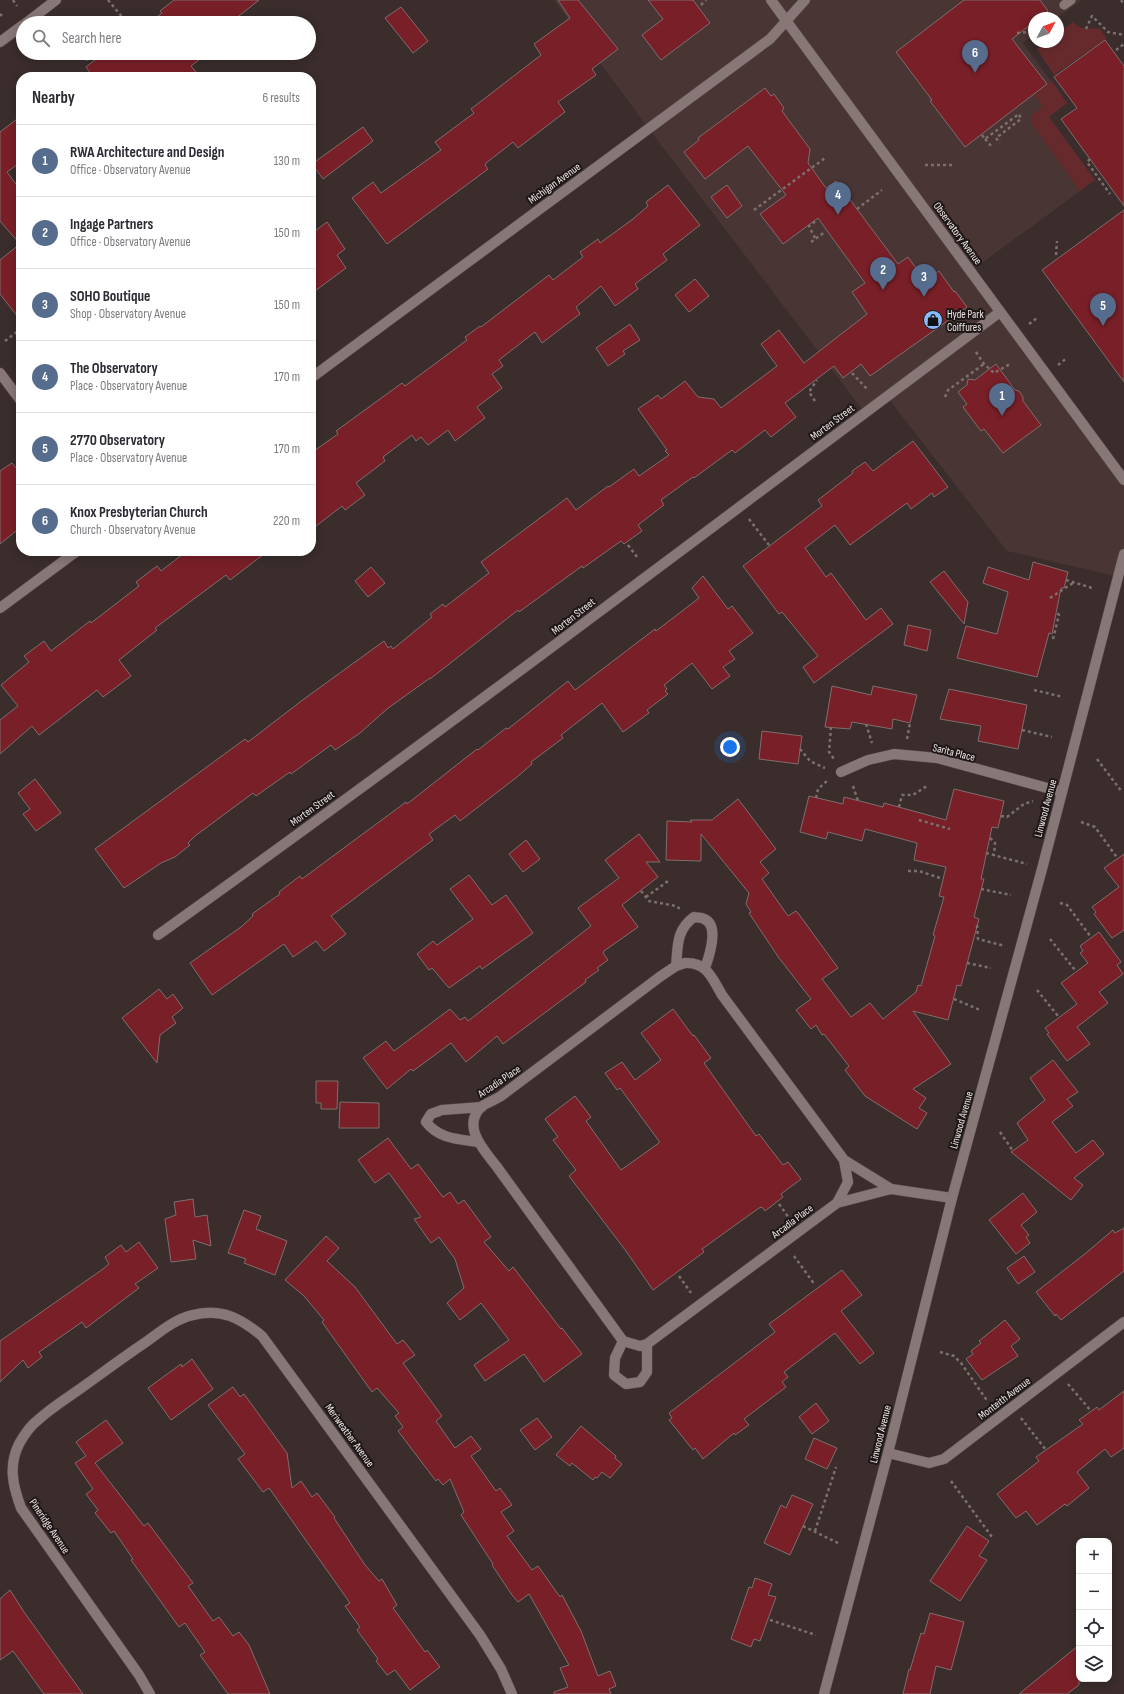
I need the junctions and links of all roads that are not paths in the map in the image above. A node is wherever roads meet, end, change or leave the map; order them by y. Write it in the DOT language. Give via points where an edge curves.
graph roads {
  1 [pos="56,0"];
  2 [pos="771,0"];
  3 [pos="805,0"];
  4 [pos="35,16"];
  5 [pos="787,20"];
  6 [pos="16,30"];
  7 [pos="0,42"];
  8 [pos="1000,312"];
  9 [pos="0,373"];
  10 [pos="316,374"];
  11 [pos="16,394"];
  12 [pos="1124,480"];
  13 [pos="1124,554"];
  14 [pos="70,556"];
  15 [pos="0,608"];
  16 [pos="841,772"];
  17 [pos="1062,792"];
  18 [pos="158,935"];
  19 [pos="676,966"];
  20 [pos="705,968"];
  21 [pos="482,1107"];
  22 [pos="478,1142"];
  23 [pos="844,1160"];
  24 [pos="892,1189"];
  25 [pos="952,1198"];
  26 [pos="837,1203"];
  27 [pos="1124,1322"];
  28 [pos="623,1341"];
  29 [pos="647,1344"];
  30 [pos="111,1366"];
  31 [pos="888,1453"];
  32 [pos="150,1694"];
  33 [pos="512,1694"];
  34 [pos="824,1694"];
  1 -- 4 [label="street"];
  2 -- 5 [label="street, Observatory Avenue"];
  3 -- 5 [label="street, Michigan Avenue"];
  5 -- 8 [label="street, Observatory Avenue"];
  5 -- 10 [label="street, Michigan Avenue" via="770,39"];
  6 -- 7 [label="street"];
  8 -- 12 [label="street, Observatory Avenue"];
  8 -- 18 [label="street, Morten Street" via="494,691"];
  9 -- 11 [label="street"];
  13 -- 17 [label="street, Linwood Avenue"];
  14 -- 15 [label="street"];
  16 -- 17 [label="street, Sarita Place" via="868,760 894,754 937,758"];
  17 -- 25 [label="street, Linwood Avenue"];
  19 -- 20 [label="street, Arcadia Place" via="694,963"];
  19 -- 20 [label="street" via="678,938 685,924 694,917 704,918 710,924 712,933 711,950"];
  19 -- 21 [label="street, Arcadia Place" via="501,1096"];
  20 -- 23 [label="street, Arcadia Place" via="722,995"];
  21 -- 22 [label="street, Arcadia Place" via="474,1124"];
  21 -- 22 [label="street" via="442,1110 431,1114 426,1122 432,1131 447,1137"];
  22 -- 28 [label="street, Arcadia Place"];
  23 -- 24 [label="street, Arcadia Place"];
  23 -- 26 [label="street, Arcadia Place" via="848,1182"];
  24 -- 25 [label="street, Arcadia Place"];
  24 -- 26 [label="street, Arcadia Place"];
  25 -- 31 [label="street, Linwood Avenue"];
  26 -- 29 [label="street, Arcadia Place"];
  27 -- 31 [label="street, Monteith Avenue" via="944,1459 929,1463"];
  28 -- 29 [label="street" via="640,1346"];
  28 -- 29 [label="street" via="615,1358 614,1375 626,1384 640,1382 647,1372"];
  30 -- 32 [label="street, Pineridge Avenue" via="37,1420 24,1436 15,1456 13,1482 21,1508"];
  30 -- 33 [label="street, Meriweather Avenue" via="174,1322 194,1314 215,1312 246,1322 262,1336 480,1635 501,1669"];
  31 -- 34 [label="street, Linwood Avenue"];
}
